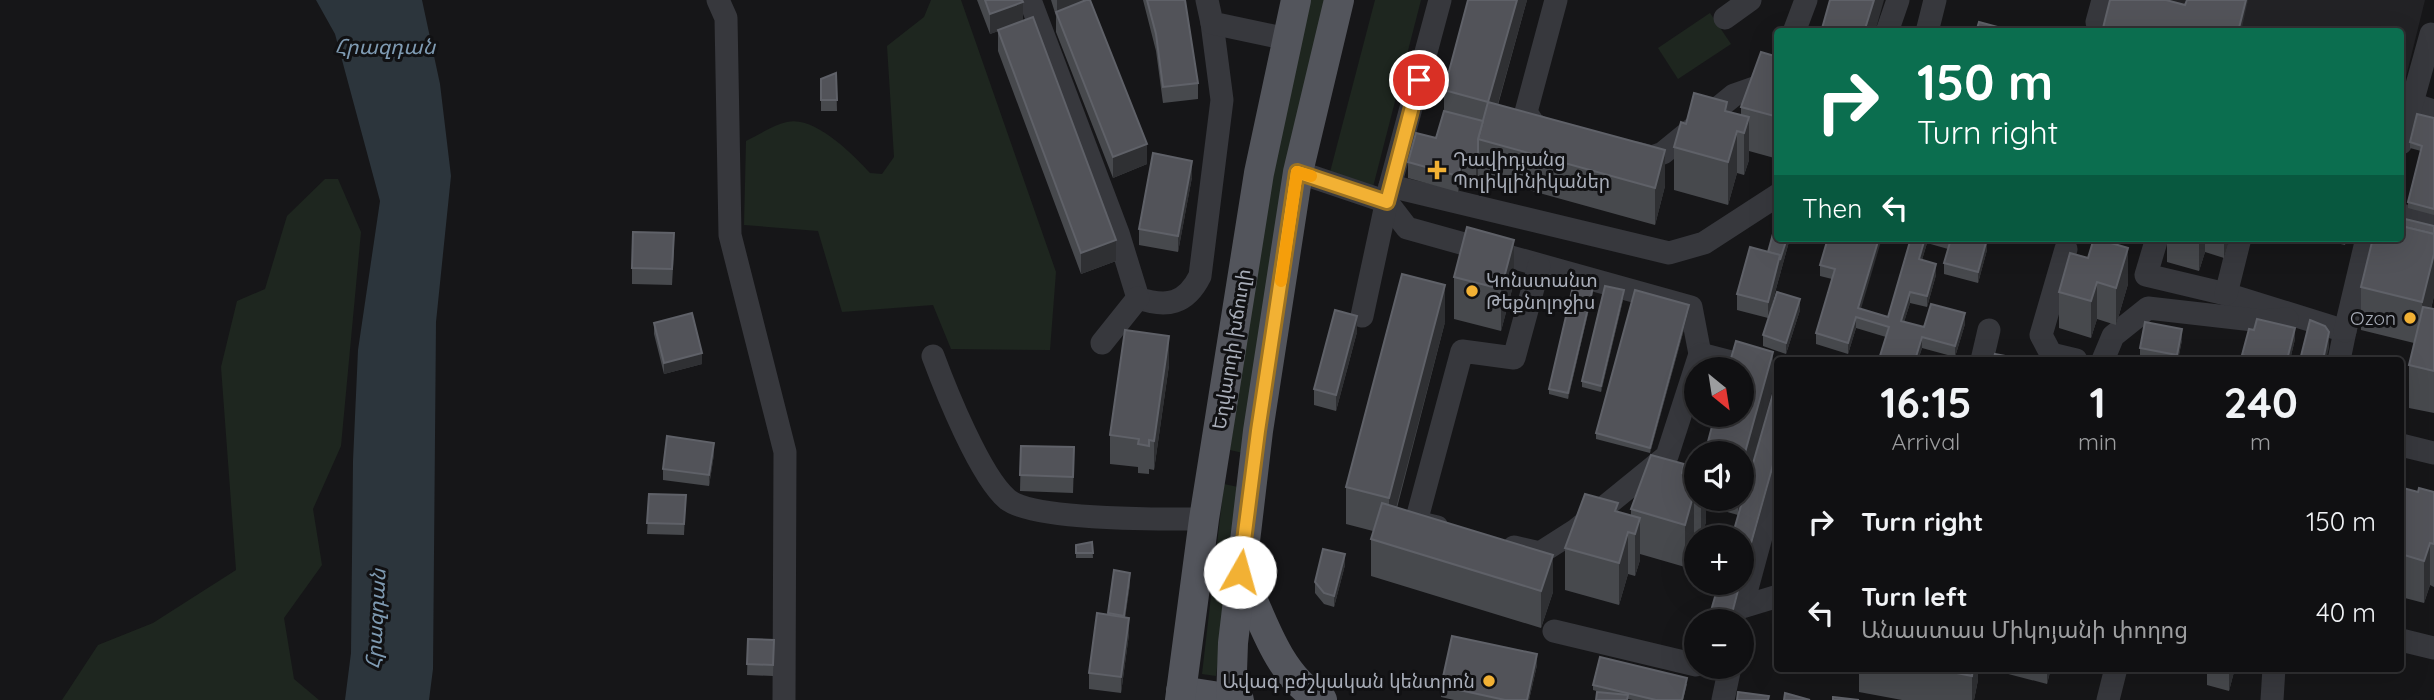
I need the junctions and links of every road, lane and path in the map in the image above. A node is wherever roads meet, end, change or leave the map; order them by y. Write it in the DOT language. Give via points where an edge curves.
graph roads {
  1 [pos="718,0"];
  2 [pos="1030,0"];
  3 [pos="1207,0"];
  4 [pos="1296,0"];
  5 [pos="1339,0"];
  6 [pos="1440,0"];
  7 [pos="1556,0"];
  8 [pos="1750,0"];
  9 [pos="1806,0"];
  10 [pos="1898,0"];
  11 [pos="1935,0"];
  12 [pos="1725,18"];
  13 [pos="1212,23"];
  14 [pos="1796,28"];
  15 [pos="1888,28"];
  16 [pos="1928,28"];
  17 [pos="2433,30"];
  18 [pos="1286,39"];
  19 [pos="1774,81"];
  20 [pos="2412,104"];
  21 [pos="2434,111"];
  22 [pos="2404,132"];
  23 [pos="1570,138"];
  24 [pos="1611,147"];
  25 [pos="1297,172"];
  26 [pos="1389,194"];
  27 [pos="1774,198"];
  28 [pos="2404,216"];
  29 [pos="2434,223"];
  30 [pos="2156,242"];
  31 [pos="2239,242"];
  32 [pos="2365,244"];
  33 [pos="2066,249"];
  34 [pos="2387,256"];
  35 [pos="1539,266"];
  36 [pos="2226,294"];
  37 [pos="1138,298"];
  38 [pos="1362,316"];
  39 [pos="2297,318"];
  40 [pos="1989,330"];
  41 [pos="2345,331"];
  42 [pos="1102,343"];
  43 [pos="1700,354"];
  44 [pos="933,356"];
  45 [pos="1983,357"];
  46 [pos="2064,357"];
  47 [pos="2104,357"];
  48 [pos="2340,357"];
  49 [pos="1774,373"];
  50 [pos="2404,446"];
  51 [pos="2434,453"];
  52 [pos="1212,468"];
  53 [pos="1252,476"];
  54 [pos="1774,489"];
  55 [pos="1204,519"];
  56 [pos="1453,531"];
  57 [pos="1490,541"];
  58 [pos="1240,572"];
  59 [pos="1774,598"];
  60 [pos="1741,609"];
  61 [pos="1751,609"];
  62 [pos="1554,631"];
  63 [pos="2404,641"];
  64 [pos="2434,648"];
  65 [pos="1684,662"];
  66 [pos="2115,672"];
  67 [pos="2274,672"];
  68 [pos="1727,679"];
  69 [pos="1181,695"];
  70 [pos="1234,699"];
  71 [pos="784,700"];
  72 [pos="1322,700"];
  73 [pos="1723,700"];
  74 [pos="2108,700"];
  75 [pos="2272,700"];
  1 -- 71 [label="street" via="726,18 730,235 785,452"];
  2 -- 37 [label="street"];
  3 -- 13 [label="street"];
  4 -- 18 [label="main road, Եղվարդի խճուղի"];
  5 -- 25 [label="main road, Եղվարդի խճուղի"];
  6 -- 26 [label="street"];
  7 -- 23 [label="street" via="1526,111 1543,131"];
  8 -- 12 [label="street"];
  9 -- 14 [label="street"];
  10 -- 15 [label="street"];
  11 -- 16 [label="street"];
  13 -- 18 [label="street"];
  13 -- 37 [label="street" via="1222,100 1200,276 1194,289 1167,305"];
  17 -- 20 [label="street"];
  18 -- 52 [label="main road, Եղվարդի խճուղի" via="1259,173"];
  19 -- 24 [label="street" via="1734,95 1664,153 1652,157"];
  20 -- 21 [label="street"];
  20 -- 22 [label="street"];
  25 -- 26 [label="street"];
  25 -- 53 [label="main road, Եղվարդի խճուղի"];
  26 -- 27 [label="street" via="1669,253 1704,243"];
  26 -- 35 [label="street" via="1407,228"];
  26 -- 38 [label="street"];
  28 -- 29 [label="street"];
  30 -- 36 [label="street" via="2146,275"];
  31 -- 36 [label="street"];
  32 -- 34 [label="street"];
  32 -- 41 [label="street"];
  33 -- 46 [label="street" via="2041,335 2051,354"];
  35 -- 43 [label="street" via="1691,307"];
  35 -- 56 [label="street" via="1514,358 1462,351 1416,522"];
  36 -- 39 [label="street"];
  37 -- 42 [label="street"];
  39 -- 41 [label="street"];
  39 -- 47 [label="street" via="2262,321 2148,308 2113,336"];
  40 -- 45 [label="street"];
  41 -- 48 [label="street"];
  43 -- 49 [label="street"];
  43 -- 57 [label="street" via="1667,456 1576,530 1540,553"];
  44 -- 55 [label="street" via="964,430 1007,499 1029,509 1126,519"];
  50 -- 51 [label="street"];
  52 -- 53 [label="main road"];
  52 -- 55 [label="main road, Եղվարդի խճուղի"];
  53 -- 58 [label="main road, Եղվարդի խճուղի"];
  54 -- 60 [label="street"];
  55 -- 69 [label="main road, Եղվարդի խճուղի"];
  58 -- 70 [label="main road, Եղվարդի խճուղի"];
  58 -- 72 [label="main road" via="1278,653 1294,676"];
  59 -- 61 [label="street"];
  62 -- 65 [label="street"];
  63 -- 64 [label="street"];
  66 -- 74 [label="street"];
  67 -- 75 [label="street"];
  68 -- 73 [label="street"];
  69 -- 70 [label="main road"];
}
